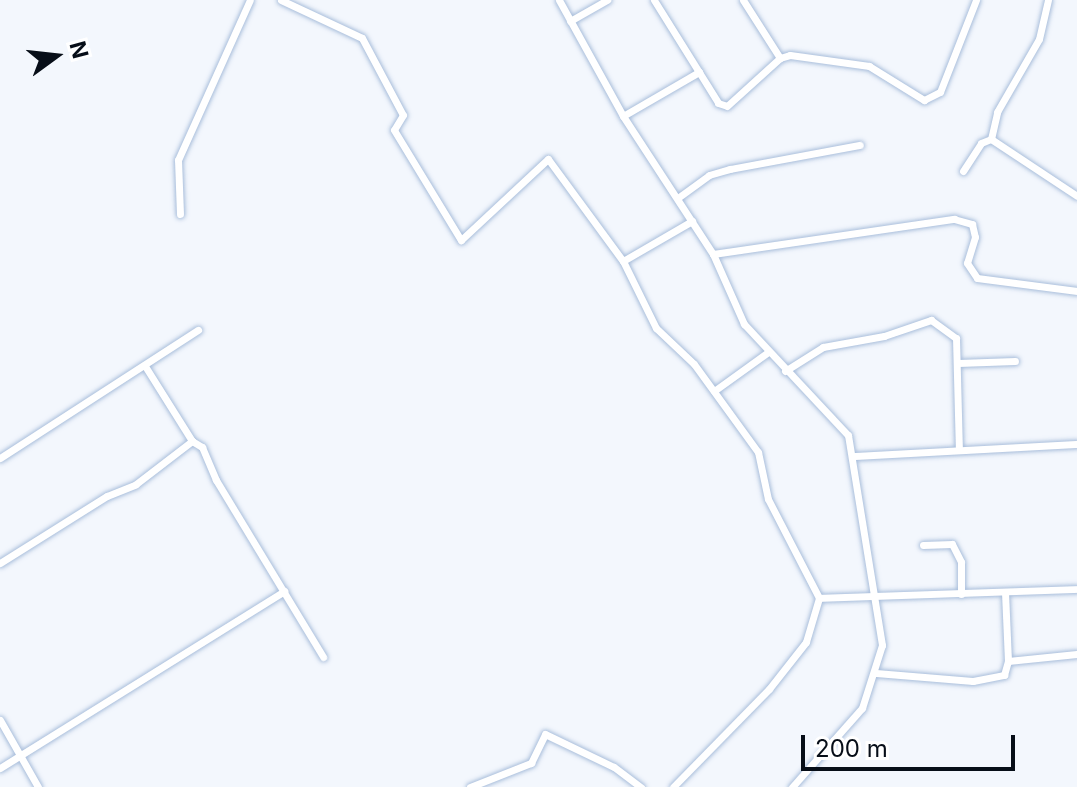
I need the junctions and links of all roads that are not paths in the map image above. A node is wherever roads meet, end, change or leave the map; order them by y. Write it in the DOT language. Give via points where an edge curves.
graph roads {
  1 [pos="250,0"];
  2 [pos="281,0"];
  3 [pos="559,0"];
  4 [pos="607,0"];
  5 [pos="654,0"];
  6 [pos="743,0"];
  7 [pos="976,0"];
  8 [pos="1048,0"];
  9 [pos="570,21"];
  10 [pos="780,58"];
  11 [pos="699,72"];
  12 [pos="623,116"];
  13 [pos="991,139"];
  14 [pos="860,145"];
  15 [pos="963,171"];
  16 [pos="1077,196"];
  17 [pos="679,197"];
  18 [pos="180,214"];
  19 [pos="692,221"];
  20 [pos="713,254"];
  21 [pos="623,261"];
  22 [pos="1077,291"];
  23 [pos="198,330"];
  24 [pos="768,352"];
  25 [pos="1015,361"];
  26 [pos="958,363"];
  27 [pos="145,366"];
  28 [pos="785,371"];
  29 [pos="714,391"];
  30 [pos="192,441"];
  31 [pos="1077,444"];
  32 [pos="959,450"];
  33 [pos="854,456"];
  34 [pos="0,458"];
  35 [pos="923,545"];
  36 [pos="0,563"];
  37 [pos="1077,589"];
  38 [pos="284,591"];
  39 [pos="1005,592"];
  40 [pos="961,594"];
  41 [pos="819,598"];
  42 [pos="873,599"];
  43 [pos="1077,654"];
  44 [pos="323,657"];
  45 [pos="1008,661"];
  46 [pos="876,673"];
  47 [pos="0,720"];
  48 [pos="18,754"];
  49 [pos="0,768"];
  50 [pos="38,787"];
  51 [pos="470,787"];
  52 [pos="641,787"];
  53 [pos="673,787"];
  54 [pos="792,787"];
  1 -- 18 [label="street" via="178,160"];
  2 -- 21 [label="street" via="362,38 403,115 394,130 461,240 548,159"];
  3 -- 9 [label="street"];
  4 -- 9 [label="street"];
  5 -- 11 [label="street"];
  6 -- 10 [label="street"];
  7 -- 10 [label="street" via="940,92 924,100 869,66"];
  8 -- 13 [label="street" via="1039,39 997,112"];
  9 -- 12 [label="street"];
  10 -- 11 [label="street" via="727,106 718,103"];
  11 -- 12 [label="street"];
  12 -- 17 [label="street"];
  13 -- 15 [label="street" via="981,143"];
  13 -- 16 [label="street"];
  14 -- 17 [label="street" via="709,175"];
  17 -- 19 [label="street"];
  19 -- 20 [label="street"];
  19 -- 21 [label="street"];
  20 -- 22 [label="street" via="954,219 972,224 975,237 967,263 977,278"];
  20 -- 24 [label="street" via="744,324"];
  21 -- 29 [label="street" via="656,328"];
  23 -- 27 [label="street"];
  24 -- 28 [label="street"];
  24 -- 29 [label="street"];
  25 -- 26 [label="street"];
  26 -- 28 [label="street" via="956,338 931,320 884,336 823,347"];
  26 -- 32 [label="street"];
  27 -- 30 [label="street"];
  27 -- 34 [label="street"];
  28 -- 33 [label="street" via="848,435"];
  29 -- 41 [label="street" via="758,452 768,499"];
  30 -- 36 [label="street" via="136,484 107,496"];
  30 -- 38 [label="street" via="202,447 216,480"];
  31 -- 32 [label="street"];
  32 -- 33 [label="street"];
  33 -- 42 [label="street"];
  35 -- 40 [label="street" via="952,544 961,562"];
  37 -- 39 [label="street"];
  38 -- 44 [label="street"];
  38 -- 48 [label="street"];
  39 -- 40 [label="street"];
  39 -- 45 [label="street"];
  40 -- 42 [label="street"];
  41 -- 42 [label="street"];
  41 -- 53 [label="street" via="806,642 769,689"];
  42 -- 46 [label="street" via="882,645"];
  43 -- 45 [label="street"];
  45 -- 46 [label="street" via="1004,675 973,681"];
  46 -- 54 [label="street" via="862,708"];
  47 -- 48 [label="street"];
  48 -- 49 [label="street"];
  48 -- 50 [label="street"];
  51 -- 52 [label="street" via="531,763 545,734 614,767"];
}
